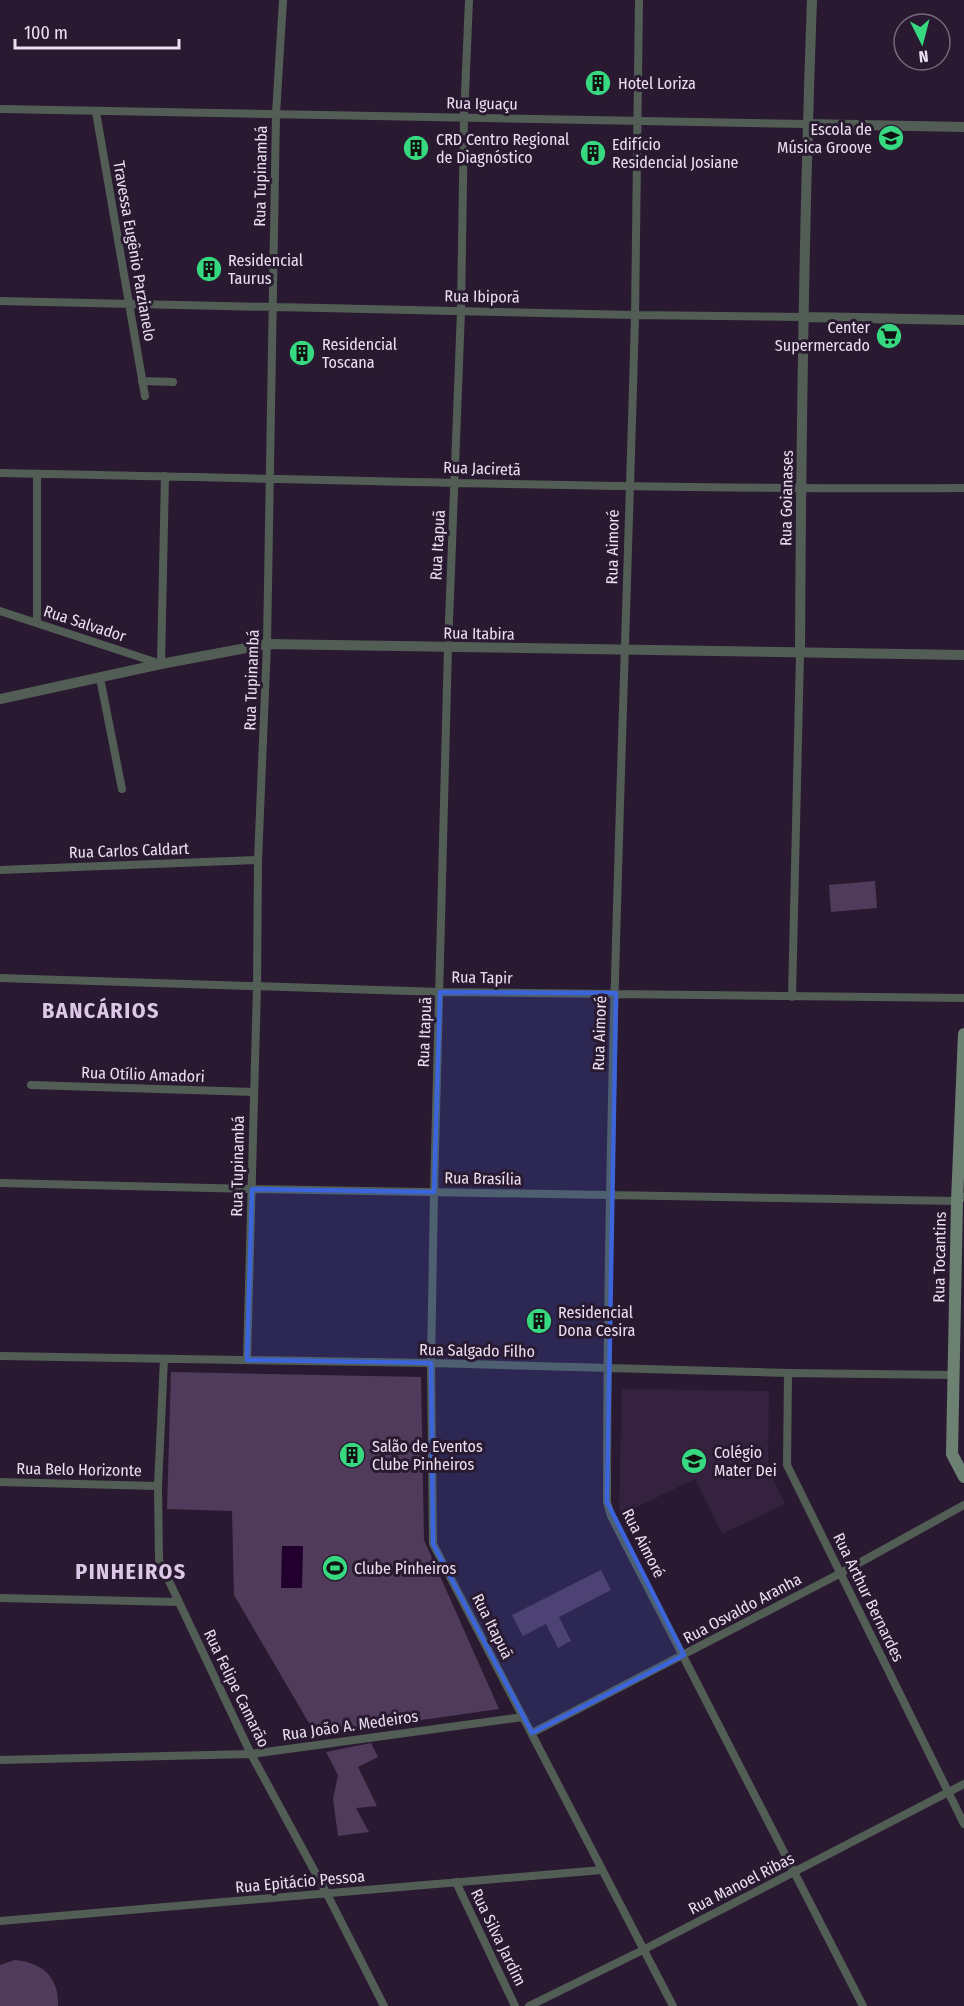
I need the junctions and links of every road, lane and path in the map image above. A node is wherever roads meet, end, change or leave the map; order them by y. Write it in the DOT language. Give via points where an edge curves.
graph roads {
  1 [pos="282,0"];
  2 [pos="469,0"];
  3 [pos="639,0"];
  4 [pos="812,0"];
  5 [pos="0,109"];
  6 [pos="96,112"];
  7 [pos="276,114"];
  8 [pos="464,117"];
  9 [pos="637,122"];
  10 [pos="807,124"];
  11 [pos="964,127"];
  12 [pos="0,302"];
  13 [pos="129,304"];
  14 [pos="273,307"];
  15 [pos="462,310"];
  16 [pos="635,315"];
  17 [pos="804,317"];
  18 [pos="964,320"];
  19 [pos="142,381"];
  20 [pos="173,382"];
  21 [pos="145,396"];
  22 [pos="0,473"];
  23 [pos="37,474"];
  24 [pos="165,476"];
  25 [pos="270,478"];
  26 [pos="456,482"];
  27 [pos="628,487"];
  28 [pos="964,488"];
  29 [pos="801,489"];
  30 [pos="0,611"];
  31 [pos="37,623"];
  32 [pos="267,644"];
  33 [pos="448,647"];
  34 [pos="623,650"];
  35 [pos="800,654"];
  36 [pos="964,655"];
  37 [pos="161,664"];
  38 [pos="100,678"];
  39 [pos="0,699"];
  40 [pos="122,789"];
  41 [pos="258,860"];
  42 [pos="0,870"];
  43 [pos="0,978"];
  44 [pos="257,987"];
  45 [pos="440,992"];
  46 [pos="616,993"];
  47 [pos="792,997"];
  48 [pos="964,998"];
  49 [pos="964,1034"];
  50 [pos="32,1085"];
  51 [pos="254,1092"];
  52 [pos="0,1183"];
  53 [pos="252,1189"];
  54 [pos="434,1192"];
  55 [pos="609,1194"];
  56 [pos="960,1199"];
  57 [pos="0,1356"];
  58 [pos="164,1359"];
  59 [pos="247,1360"];
  60 [pos="431,1363"];
  61 [pos="607,1368"];
  62 [pos="788,1373"];
  63 [pos="953,1375"];
  64 [pos="964,1477"];
  65 [pos="0,1482"];
  66 [pos="158,1486"];
  67 [pos="964,1505"];
  68 [pos="841,1573"];
  69 [pos="0,1598"];
  70 [pos="179,1602"];
  71 [pos="684,1655"];
  72 [pos="523,1717"];
  73 [pos="532,1733"];
  74 [pos="251,1754"];
  75 [pos="0,1760"];
  76 [pos="964,1784"];
  77 [pos="947,1792"];
  78 [pos="964,1824"];
  79 [pos="602,1870"];
  80 [pos="795,1872"];
  81 [pos="456,1882"];
  82 [pos="327,1894"];
  83 [pos="0,1921"];
  84 [pos="643,1950"];
  85 [pos="384,2006"];
  86 [pos="515,2006"];
  87 [pos="529,2006"];
  88 [pos="673,2006"];
  89 [pos="863,2006"];
  1 -- 7 [label="street, Rua Tupinambá"];
  2 -- 8 [label="street, Rua Itapuã"];
  3 -- 9 [label="street, Rua Aimoré"];
  4 -- 10 [label="street, Rua Goianases"];
  5 -- 6 [label="street, Rua Iguaçu"];
  6 -- 7 [label="street, Rua Iguaçu"];
  6 -- 13 [label="street, Travessa Eugênio Parzianelo"];
  7 -- 8 [label="street, Rua Iguaçu"];
  7 -- 14 [label="street, Rua Tupinambá"];
  8 -- 9 [label="street, Rua Iguaçu"];
  8 -- 15 [label="street, Rua Itapuã"];
  9 -- 10 [label="street, Rua Iguaçu"];
  9 -- 16 [label="street, Rua Aimoré"];
  10 -- 11 [label="street, Rua Iguaçu"];
  10 -- 17 [label="street, Rua Goianases"];
  12 -- 13 [label="street, Rua Ibiporã"];
  13 -- 14 [label="street, Rua Ibiporã"];
  13 -- 19 [label="street, Travessa Eugênio Parzianelo"];
  14 -- 15 [label="street, Rua Ibiporã"];
  14 -- 25 [label="street, Rua Tupinambá"];
  15 -- 16 [label="street, Rua Ibiporã"];
  15 -- 26 [label="street, Rua Itapuã"];
  16 -- 17 [label="street, Rua Ibiporã"];
  16 -- 27 [label="street, Rua Aimoré"];
  17 -- 18 [label="street, Rua Ibiporã"];
  17 -- 29 [label="street, Rua Goianases"];
  19 -- 20 [label="street"];
  19 -- 21 [label="street, Travessa Eugênio Parzianelo"];
  22 -- 23 [label="street, Rua Jaciretã"];
  23 -- 24 [label="street, Rua Jaciretã"];
  23 -- 31 [label="street"];
  24 -- 25 [label="street, Rua Jaciretã"];
  24 -- 37 [label="street"];
  25 -- 26 [label="street, Rua Jaciretã"];
  25 -- 32 [label="street, Rua Tupinambá"];
  26 -- 27 [label="street, Rua Jaciretã"];
  26 -- 33 [label="street, Rua Itapuã"];
  27 -- 29 [label="street, Rua Jaciretã"];
  27 -- 34 [label="street, Rua Aimoré"];
  28 -- 29 [label="street, Rua Jaciretã"];
  29 -- 35 [label="street, Rua Goianases"];
  30 -- 31 [label="street, Rua Salvador"];
  31 -- 37 [label="street, Rua Salvador"];
  32 -- 33 [label="street, Rua Itabira"];
  32 -- 37 [label="street, Rua Itabira"];
  32 -- 41 [label="street, Rua Tupinambá"];
  33 -- 34 [label="street, Rua Itabira"];
  33 -- 45 [label="street, Rua Itapuã"];
  34 -- 35 [label="street, Rua Itabira"];
  34 -- 46 [label="street, Rua Aimoré"];
  35 -- 36 [label="street, Rua Itabira"];
  35 -- 47 [label="street, Rua Goianases"];
  37 -- 38 [label="street, Rua Itabira"];
  38 -- 39 [label="street, Rua Itabira"];
  38 -- 40 [label="street"];
  41 -- 42 [label="street, Rua Carlos Caldart"];
  41 -- 44 [label="street, Rua Tupinambá"];
  43 -- 44 [label="street, Rua Tapir"];
  44 -- 45 [label="street, Rua Tapir"];
  44 -- 51 [label="street, Rua Tupinambá"];
  45 -- 46 [label="street, Rua Tapir"];
  45 -- 54 [label="street, Rua Itapuã"];
  46 -- 47 [label="street, Rua Tapir"];
  46 -- 55 [label="street, Rua Aimoré"];
  47 -- 48 [label="street, Rua Tapir"];
  49 -- 56 [label="main road, Rua Tocantins"];
  50 -- 51 [label="street, Rua Otílio Amadori"];
  51 -- 53 [label="street, Rua Tupinambá"];
  52 -- 53 [label="street, Rua Brasília"];
  53 -- 54 [label="street, Rua Brasília"];
  53 -- 59 [label="street, Rua Tupinambá"];
  54 -- 55 [label="street, Rua Brasília"];
  54 -- 60 [label="street, Rua Itapuã"];
  55 -- 56 [label="street, Rua Brasília"];
  55 -- 61 [label="street, Rua Aimoré"];
  56 -- 63 [label="main road, Rua Tocantins"];
  57 -- 58 [label="street, Rua Salgado Filho"];
  58 -- 59 [label="street, Rua Salgado Filho"];
  58 -- 66 [label="street, Rua Felipe Camarão"];
  59 -- 60 [label="street, Rua Salgado Filho"];
  60 -- 61 [label="street, Rua Salgado Filho"];
  60 -- 72 [label="street, Rua Itapuã" via="433,1544"];
  61 -- 62 [label="street, Rua Salgado Filho"];
  61 -- 71 [label="street, Rua Aimoré" via="611,1516"];
  62 -- 63 [label="street, Rua Salgado Filho"];
  62 -- 68 [label="street, Rua Arthur Bernardes" via="787,1465"];
  63 -- 64 [label="main road, Rua Tocantins" via="952,1454"];
  65 -- 66 [label="street, Rua Belo Horizonte"];
  66 -- 70 [label="street, Rua Felipe Camarão" via="159,1560"];
  67 -- 68 [label="street, Rua Osvaldo Aranha"];
  68 -- 71 [label="street, Rua Osvaldo Aranha"];
  68 -- 77 [label="street, Rua Arthur Bernardes"];
  69 -- 70 [label="street"];
  70 -- 74 [label="street, Rua Felipe Camarão"];
  71 -- 73 [label="street, Rua Osvaldo Aranha"];
  71 -- 80 [label="street, Rua Aimoré"];
  72 -- 73 [label="street, Rua Itapuã"];
  72 -- 74 [label="street, Rua João A. Medeiros"];
  73 -- 79 [label="street, Rua Itapuã"];
  74 -- 75 [label="street, Rua João A. Medeiros"];
  74 -- 82 [label="street, Rua Felipe Camarão"];
  76 -- 77 [label="street, Rua Manoel Ribas"];
  77 -- 78 [label="street, Rua Arthur Bernardes"];
  77 -- 80 [label="street, Rua Manoel Ribas"];
  79 -- 81 [label="street, Rua Epitácio Pessoa"];
  79 -- 84 [label="street, Rua Itapuã"];
  80 -- 84 [label="street, Rua Manoel Ribas"];
  80 -- 89 [label="street, Rua Aimoré"];
  81 -- 82 [label="street, Rua Epitácio Pessoa"];
  81 -- 86 [label="street, Rua Silva Jardim"];
  82 -- 83 [label="street, Rua Epitácio Pessoa"];
  82 -- 85 [label="street, Rua Felipe Camarão"];
  84 -- 87 [label="street, Rua Manoel Ribas"];
  84 -- 88 [label="street, Rua Itapuã"];
}
